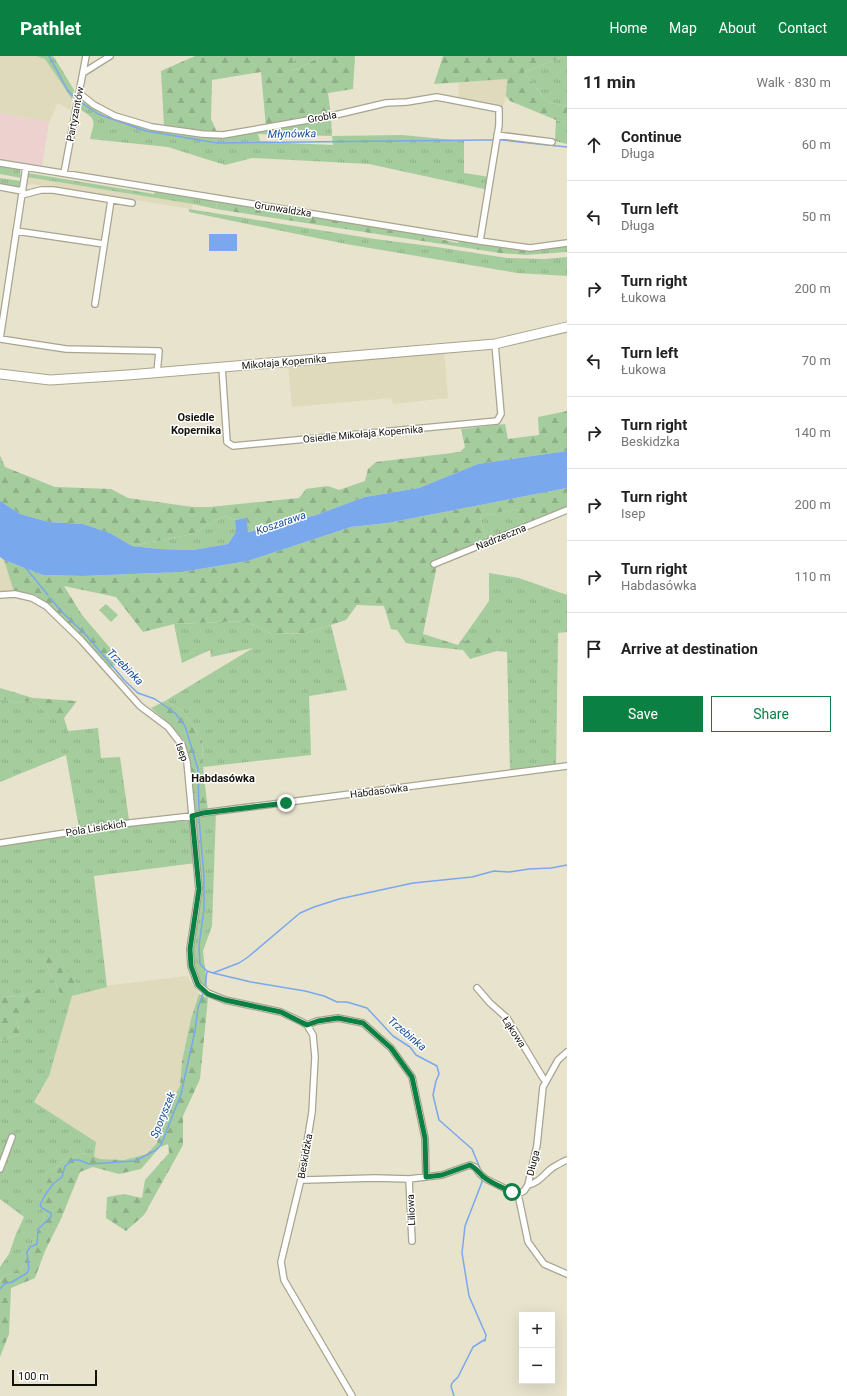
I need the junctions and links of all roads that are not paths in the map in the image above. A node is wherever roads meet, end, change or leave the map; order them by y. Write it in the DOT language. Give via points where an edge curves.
graph roads {
  1 [pos="86,56"];
  2 [pos="110,56"];
  3 [pos="83,73"];
  4 [pos="79,93"];
  5 [pos="496,135"];
  6 [pos="552,142"];
  7 [pos="0,163"];
  8 [pos="26,167"];
  9 [pos="64,173"];
  10 [pos="0,188"];
  11 [pos="22,193"];
  12 [pos="111,200"];
  13 [pos="132,203"];
  14 [pos="16,231"];
  15 [pos="480,241"];
  16 [pos="104,244"];
  17 [pos="567,244"];
  18 [pos="95,304"];
  19 [pos="567,327"];
  20 [pos="0,339"];
  21 [pos="495,344"];
  22 [pos="222,367"];
  23 [pos="157,373"];
  24 [pos="0,374"];
  25 [pos="567,510"];
  26 [pos="434,564"];
  27 [pos="0,595"];
  28 [pos="567,766"];
  29 [pos="192,816"];
  30 [pos="0,843"];
  31 [pos="477,988"];
  32 [pos="307,1025"];
  33 [pos="567,1052"];
  34 [pos="546,1081"];
  35 [pos="12,1137"];
  36 [pos="567,1160"];
  37 [pos="0,1169"];
  38 [pos="426,1177"];
  39 [pos="301,1179"];
  40 [pos="409,1179"];
  41 [pos="528,1185"];
  42 [pos="518,1194"];
  43 [pos="412,1241"];
  44 [pos="567,1274"];
  45 [pos="352,1396"];
  1 -- 3 [label="street, Partyzantów"];
  2 -- 3 [label="street"];
  3 -- 4 [label="street, Partyzantów"];
  4 -- 5 [label="street, Grobla" via="94,105 115,116 145,124 223,135 331,116 386,103 436,97 499,109"];
  4 -- 9 [label="street, Partyzantów"];
  5 -- 6 [label="street"];
  5 -- 15 [label="street, Grobla"];
  7 -- 8 [label="street, Grunwaldzka"];
  8 -- 9 [label="street, Grunwaldzka"];
  8 -- 11 [label="street"];
  9 -- 15 [label="street, Grunwaldzka"];
  10 -- 11 [label="street"];
  11 -- 12 [label="street" via="52,190"];
  11 -- 14 [label="street"];
  12 -- 13 [label="street"];
  12 -- 16 [label="street"];
  14 -- 16 [label="street"];
  14 -- 20 [label="street"];
  15 -- 17 [label="street, Grunwaldzka" via="530,248"];
  16 -- 18 [label="street"];
  19 -- 21 [label="main road, Mikołaja Kopernika"];
  20 -- 23 [label="street" via="66,349 159,351"];
  21 -- 22 [label="main road, Mikołaja Kopernika"];
  21 -- 22 [label="street, Osiedle Mikołaja Kopernika" via="502,414 497,421 233,446 227,442"];
  22 -- 23 [label="main road, Mikołaja Kopernika"];
  23 -- 24 [label="main road, Mikołaja Kopernika" via="50,380"];
  25 -- 26 [label="street, Nadrzeczna"];
  27 -- 29 [label="street, Isep" via="15,594 32,598 46,606 81,640 140,706 168,727 182,745"];
  28 -- 29 [label="street, Habdasówka"];
  29 -- 30 [label="street, Pola Lisickich"];
  29 -- 32 [label="street, Isep" via="199,889 190,949 191,966 198,985 208,994 281,1012"];
  31 -- 34 [label="street, Łąkowa" via="508,1018"];
  32 -- 38 [label="street" via="338,1018 363,1023 391,1048 412,1077 425,1138"];
  32 -- 39 [label="street, Beskidzka" via="313,1035 315,1057 312,1112"];
  33 -- 34 [label="street, Długa" via="558,1060"];
  34 -- 41 [label="street, Długa" via="543,1087 537,1145"];
  35 -- 37 [label="street"];
  36 -- 41 [label="street" via="552,1168 543,1178"];
  38 -- 40 [label="street"];
  38 -- 42 [label="street" via="442,1175 470,1165 486,1179"];
  39 -- 40 [label="street"];
  39 -- 45 [label="street, Beskidzka" via="281,1270 284,1280"];
  40 -- 43 [label="street, Liliowa"];
  41 -- 42 [label="street, Długa"];
  42 -- 44 [label="street" via="528,1242 544,1264"];
}
